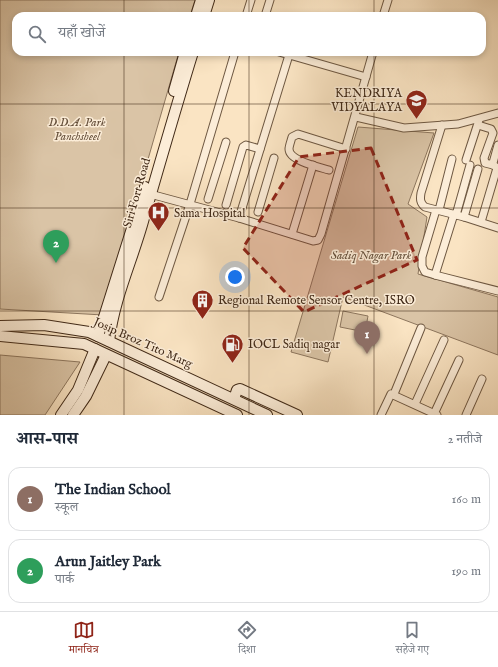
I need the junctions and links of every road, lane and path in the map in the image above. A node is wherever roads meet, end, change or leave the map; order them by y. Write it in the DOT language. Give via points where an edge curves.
graph roads {
  1 [pos="201,0"];
  2 [pos="209,0"];
  3 [pos="251,0"];
  4 [pos="270,0"];
  5 [pos="385,1"];
  6 [pos="197,12"];
  7 [pos="205,12"];
  8 [pos="247,12"];
  9 [pos="266,12"];
  10 [pos="384,12"];
  11 [pos="184,56"];
  12 [pos="192,56"];
  13 [pos="234,56"];
  14 [pos="289,56"];
  15 [pos="292,56"];
  16 [pos="373,56"];
  17 [pos="366,77"];
  18 [pos="498,113"];
  19 [pos="356,117"];
  20 [pos="479,122"];
  21 [pos="442,125"];
  22 [pos="226,142"];
  23 [pos="498,145"];
  24 [pos="260,149"];
  25 [pos="346,149"];
  26 [pos="274,158"];
  27 [pos="452,159"];
  28 [pos="313,165"];
  29 [pos="496,167"];
  30 [pos="478,169"];
  31 [pos="329,170"];
  32 [pos="150,194"];
  33 [pos="208,200"];
  34 [pos="190,204"];
  35 [pos="226,205"];
  36 [pos="437,210"];
  37 [pos="258,212"];
  38 [pos="455,214"];
  39 [pos="464,217"];
  40 [pos="239,218"];
  41 [pos="481,222"];
  42 [pos="498,228"];
  43 [pos="292,234"];
  44 [pos="435,275"];
  45 [pos="498,291"];
  46 [pos="159,297"];
  47 [pos="0,326"];
  48 [pos="51,326"];
  49 [pos="421,328"];
  50 [pos="0,336"];
  51 [pos="98,336"];
  52 [pos="49,340"];
  53 [pos="109,340"];
  54 [pos="444,340"];
  55 [pos="95,348"];
  56 [pos="106,355"];
  57 [pos="459,360"];
  58 [pos="482,379"];
  59 [pos="394,394"];
  60 [pos="234,399"];
  61 [pos="415,404"];
  62 [pos="436,414"];
  63 [pos="60,415"];
  64 [pos="73,415"];
  65 [pos="237,415"];
  66 [pos="267,415"];
  67 [pos="297,415"];
  68 [pos="380,415"];
  69 [pos="466,415"];
  1 -- 6 [label="street"];
  2 -- 7 [label="street"];
  3 -- 8 [label="street"];
  4 -- 9 [label="street"];
  5 -- 10 [label="street"];
  11 -- 51 [label="street, Siri Fort Road" via="163,131"];
  12 -- 32 [label="street, Siri Fort Road"];
  13 -- 34 [label="street"];
  14 -- 24 [label="street"];
  15 -- 17 [label="street"];
  16 -- 17 [label="street"];
  17 -- 19 [label="street"];
  18 -- 20 [label="street"];
  19 -- 21 [label="street" via="404,128"];
  19 -- 25 [label="street"];
  20 -- 21 [label="street"];
  20 -- 29 [label="street" via="493,133 484,158 485,163"];
  20 -- 38 [label="street"];
  21 -- 36 [label="street" via="420,199 425,207"];
  22 -- 33 [label="street"];
  23 -- 29 [label="street" via="493,163"];
  24 -- 35 [label="street" via="246,145 243,147"];
  24 -- 40 [label="street"];
  25 -- 28 [label="street" via="298,134 292,137 288,148 290,154 294,159"];
  25 -- 43 [label="street" via="318,240 313,241"];
  26 -- 37 [label="street"];
  27 -- 36 [label="street"];
  28 -- 31 [label="street"];
  28 -- 43 [label="street"];
  29 -- 41 [label="street"];
  30 -- 39 [label="street"];
  32 -- 34 [label="street"];
  32 -- 53 [label="street, Siri Fort Road" via="111,321"];
  34 -- 40 [label="street"];
  34 -- 46 [label="street"];
  36 -- 38 [label="street"];
  36 -- 44 [label="street" via="422,257 422,266 426,272"];
  38 -- 39 [label="street"];
  38 -- 44 [label="street"];
  39 -- 41 [label="street"];
  40 -- 43 [label="street"];
  41 -- 42 [label="street"];
  44 -- 45 [label="street"];
  47 -- 48 [label="street, Josip Broz Tito Marg"];
  48 -- 51 [label="street, Josip Broz Tito Marg" via="89,332"];
  48 -- 52 [label="street" via="42,330 43,337"];
  49 -- 59 [label="street"];
  50 -- 52 [label="street, Josip Broz Tito Marg"];
  51 -- 53 [label="street, Josip Broz Tito Marg"];
  52 -- 55 [label="street, Josip Broz Tito Marg" via="84,344"];
  53 -- 60 [label="street, Josip Broz Tito Marg"];
  54 -- 61 [label="street"];
  55 -- 56 [label="street, Josip Broz Tito Marg"];
  55 -- 63 [label="street" via="78,390"];
  56 -- 64 [label="street" via="86,396"];
  56 -- 65 [label="street, Josip Broz Tito Marg"];
  57 -- 62 [label="street"];
  58 -- 69 [label="street"];
  59 -- 61 [label="street"];
  59 -- 68 [label="street" via="390,394"];
  60 -- 66 [label="street, Josip Broz Tito Marg"];
  60 -- 67 [label="street" via="237,390 240,389"];
  61 -- 62 [label="street"];
}
